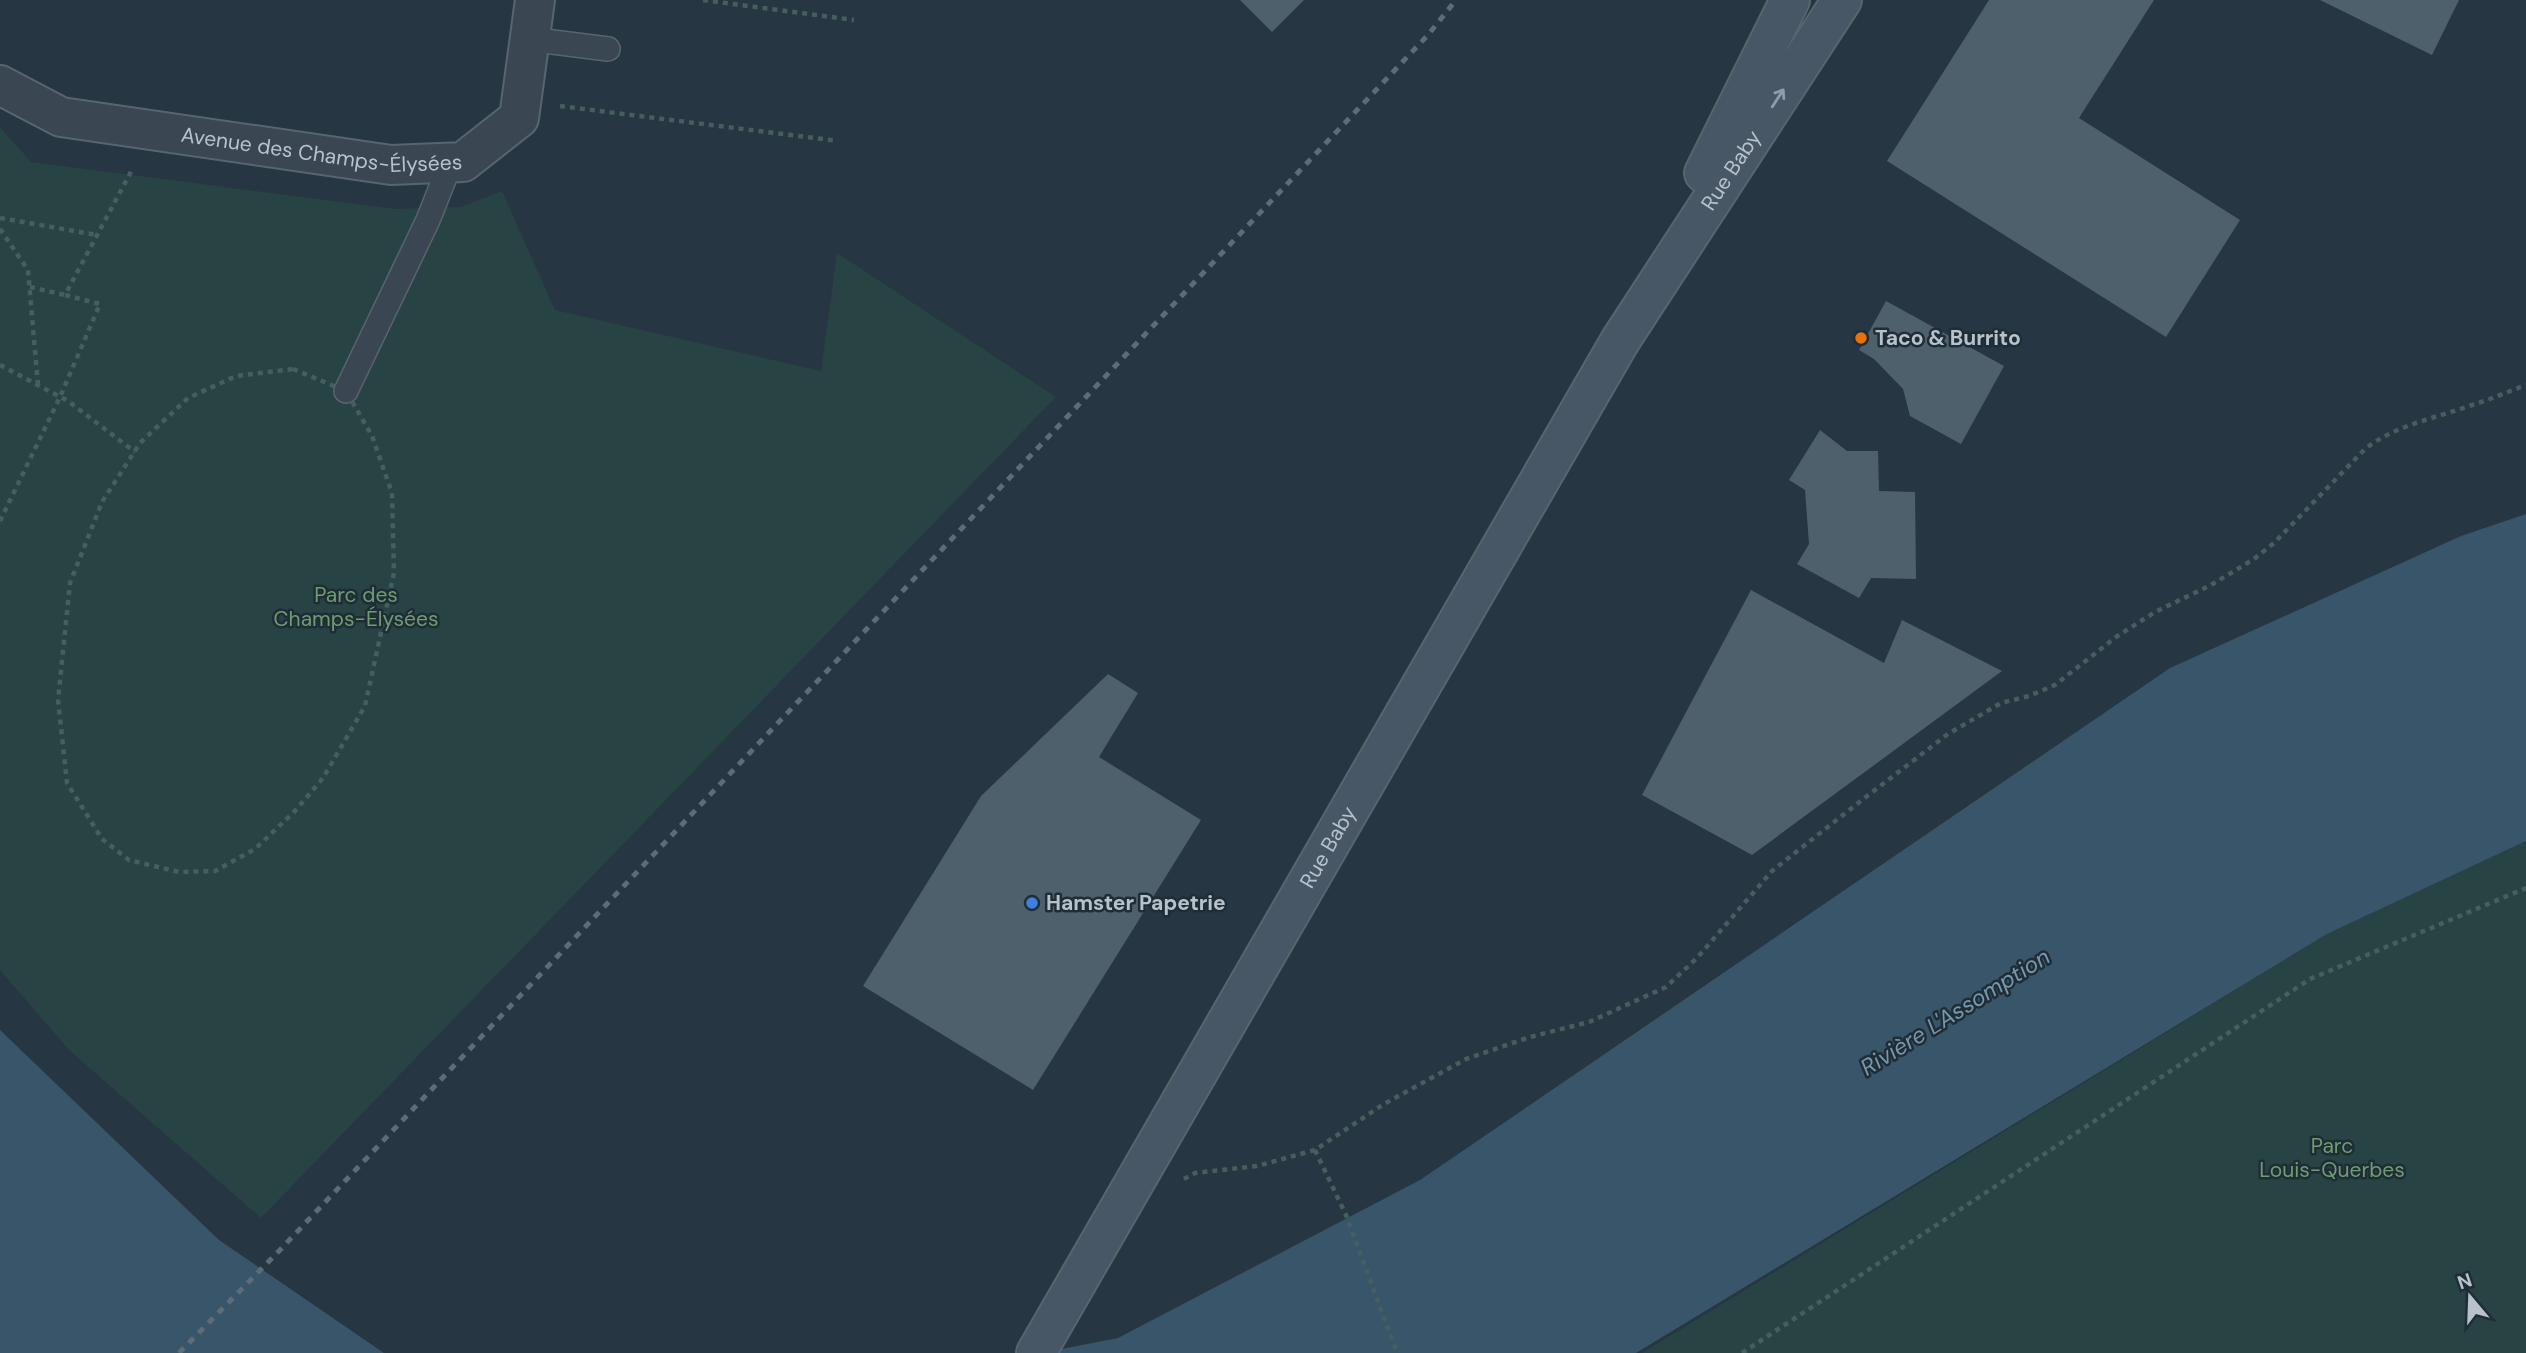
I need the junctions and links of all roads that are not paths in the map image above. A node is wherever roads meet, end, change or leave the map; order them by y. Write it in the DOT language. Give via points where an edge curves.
graph roads {
  1 [pos="535,0"];
  2 [pos="1790,0"];
  3 [pos="1842,0"];
  4 [pos="529,39"];
  5 [pos="608,48"];
  6 [pos="0,85"];
  7 [pos="451,162"];
  8 [pos="1620,341"];
  9 [pos="346,391"];
  10 [pos="1038,1350"];
  1 -- 4 [label="street, Avenue des Champs-Élysées"];
  2 -- 8 [label="main road, Rue Baby"];
  8 -- 3 [label="main road, Rue Baby, one-way"];
  4 -- 5 [label="lane"];
  4 -- 7 [label="street, Avenue des Champs-Élysées" via="519,118 463,162"];
  6 -- 7 [label="street, Avenue des Champs-Élysées" via="61,117 391,164"];
  7 -- 9 [label="lane"];
  8 -- 10 [label="main road, Rue Baby"];
}
